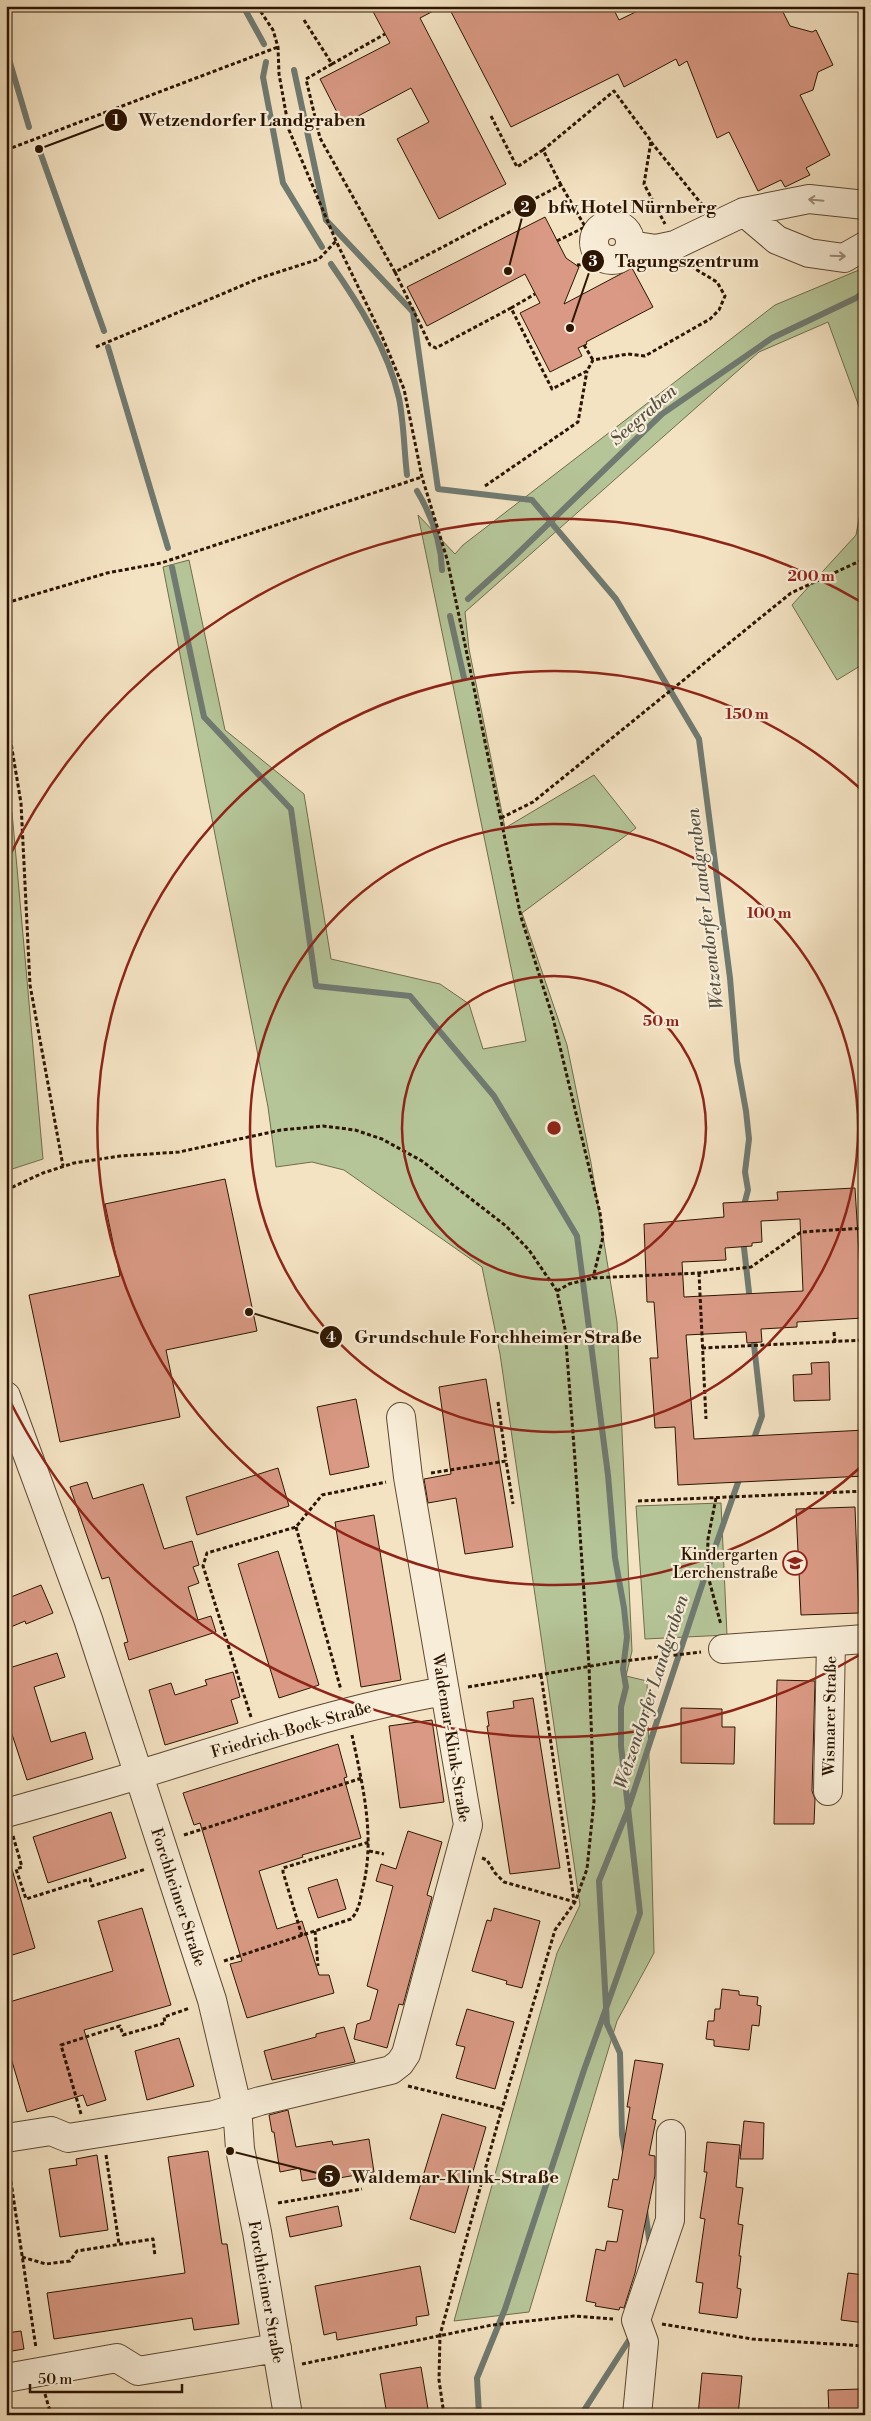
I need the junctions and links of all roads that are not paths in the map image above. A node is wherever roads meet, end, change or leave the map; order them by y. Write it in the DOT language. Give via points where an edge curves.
graph roads {
  1 [pos="865,205"];
  2 [pos="744,212"];
  3 [pos="594,242"];
  4 [pos="865,246"];
  5 [pos="6,1396"];
  6 [pos="401,1417"];
  7 [pos="15,1448"];
  8 [pos="865,1639"];
  9 [pos="831,1642"];
  10 [pos="723,1649"];
  11 [pos="445,1691"];
  12 [pos="140,1775"];
  13 [pos="828,1791"];
  14 [pos="9,1822"];
  15 [pos="238,2106"];
  16 [pos="671,2134"];
  17 [pos="7,2147"];
  18 [pos="279,2358"];
  19 [pos="6,2378"];
  20 [pos="288,2415"];
  21 [pos="638,2415"];
  1 -- 2 [label="street, one-way" via="809,198"];
  2 -- 3 [label="street" via="675,245 656,248 630,246 619,259 608,260"];
  2 -- 4 [label="street, one-way" via="777,240 809,253 844,258"];
  5 -- 7 [label="street, Forchheimer Straße"];
  6 -- 11 [label="street, Waldemar-Klink-Straße" via="408,1477"];
  7 -- 12 [label="street, Forchheimer Straße" via="86,1614"];
  8 -- 9 [label="street, Wismarer Straße"];
  9 -- 10 [label="street, Wismarer Straße"];
  9 -- 13 [label="street, Wismarer Straße"];
  11 -- 12 [label="street, Friedrich-Bock-Straße" via="347,1711"];
  11 -- 15 [label="street, Waldemar-Klink-Straße" via="468,1825 406,2054 391,2070"];
  12 -- 14 [label="street, Friedrich-Bock-Straße"];
  12 -- 15 [label="street, Forchheimer Straße" via="212,2000"];
  15 -- 17 [label="street" via="214,2115 68,2138 51,2131"];
  15 -- 18 [label="street, Forchheimer Straße" via="240,2149"];
  16 -- 21 [label="street" via="670,2220 636,2320 644,2342"];
  18 -- 19 [label="street" via="138,2371 117,2358"];
  18 -- 20 [label="street, Forchheimer Straße"];
}
